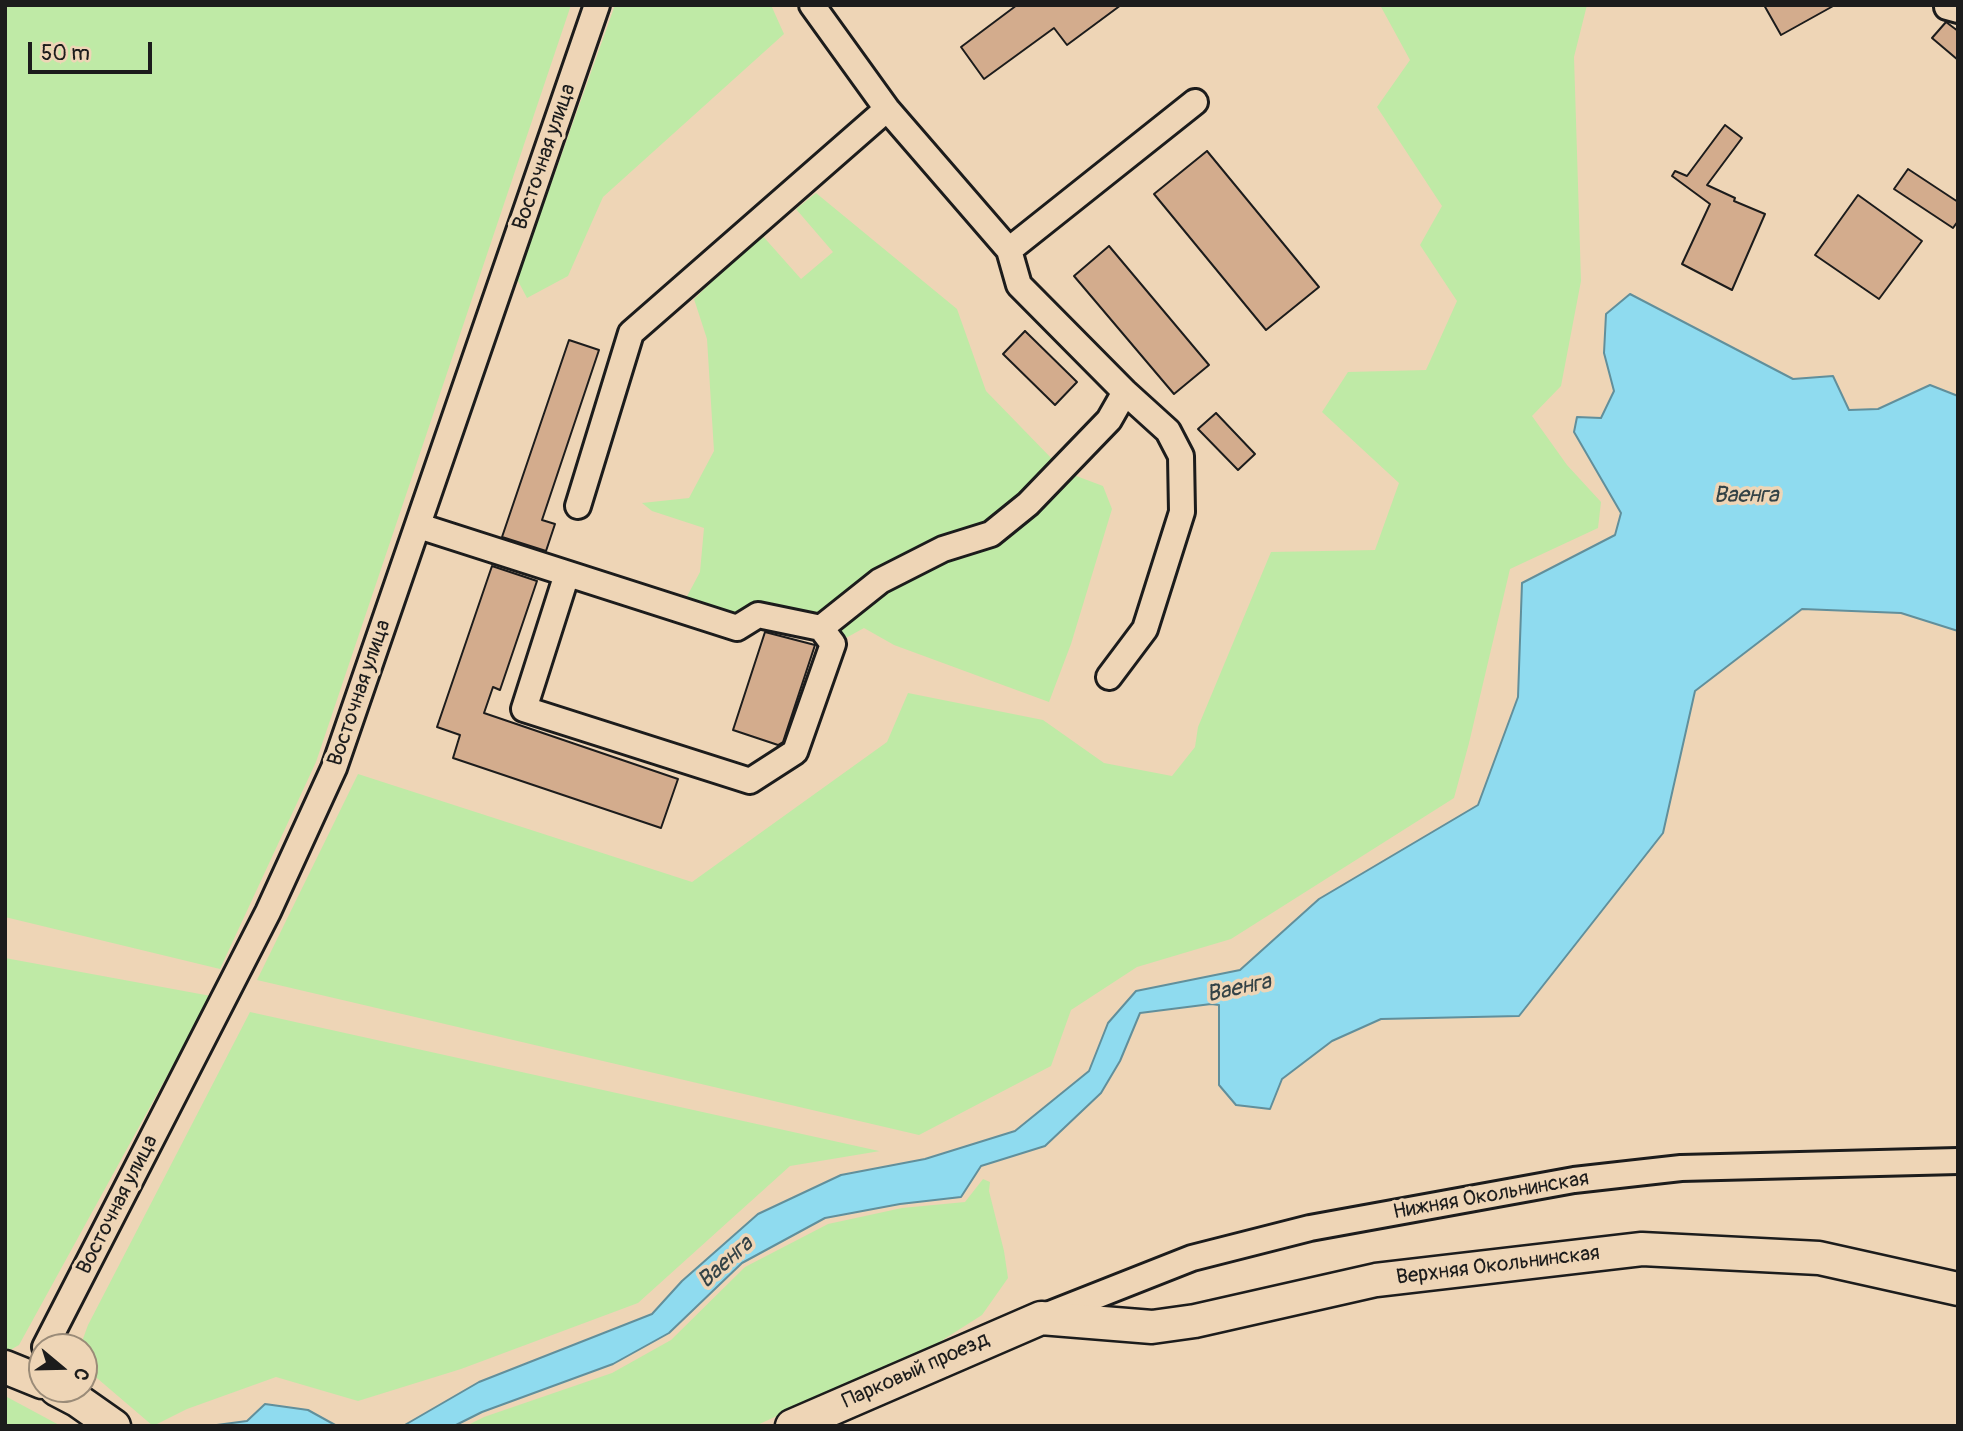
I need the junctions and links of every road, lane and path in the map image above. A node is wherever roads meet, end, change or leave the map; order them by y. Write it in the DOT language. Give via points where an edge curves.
graph roads {
  1 [pos="597,5"];
  2 [pos="813,5"];
  3 [pos="1195,102"];
  4 [pos="887,108"];
  5 [pos="1009,250"];
  6 [pos="1125,392"];
  7 [pos="579,506"];
  8 [pos="419,526"];
  9 [pos="567,574"];
  10 [pos="821,628"];
  11 [pos="1109,677"];
  12 [pos="1958,1161"];
  13 [pos="1958,1289"];
  14 [pos="1041,1318"];
  15 [pos="52,1333"];
  16 [pos="81,1403"];
  17 [pos="114,1426"];
  18 [pos="792,1426"];
  1 -- 8 [label="street, Восточная улица"];
  2 -- 4 [label="street"];
  3 -- 5 [label="street"];
  4 -- 5 [label="street"];
  4 -- 7 [label="street" via="631,333"];
  5 -- 6 [label="street" via="1019,285"];
  6 -- 10 [label="street" via="1109,420 1028,504 991,534 943,549 880,581"];
  6 -- 11 [label="street" via="1168,431 1181,456 1182,512 1145,629"];
  8 -- 9 [label="street"];
  8 -- 15 [label="street, Восточная улица" via="334,768 268,912"];
  9 -- 10 [label="street" via="737,628 758,615"];
  9 -- 10 [label="street" via="524,709 750,781 795,752 833,645"];
  12 -- 14 [label="street, Нижняя Окольнинская" via="1681,1168 1574,1180 1310,1228 1192,1258"];
  13 -- 14 [label="main road, Верхняя Окольнинская" via="1819,1258 1642,1249 1376,1280 1152,1327"];
  14 -- 18 [label="main road, Парковый проезд"];
  16 -- 17 [label="main road"];
}
